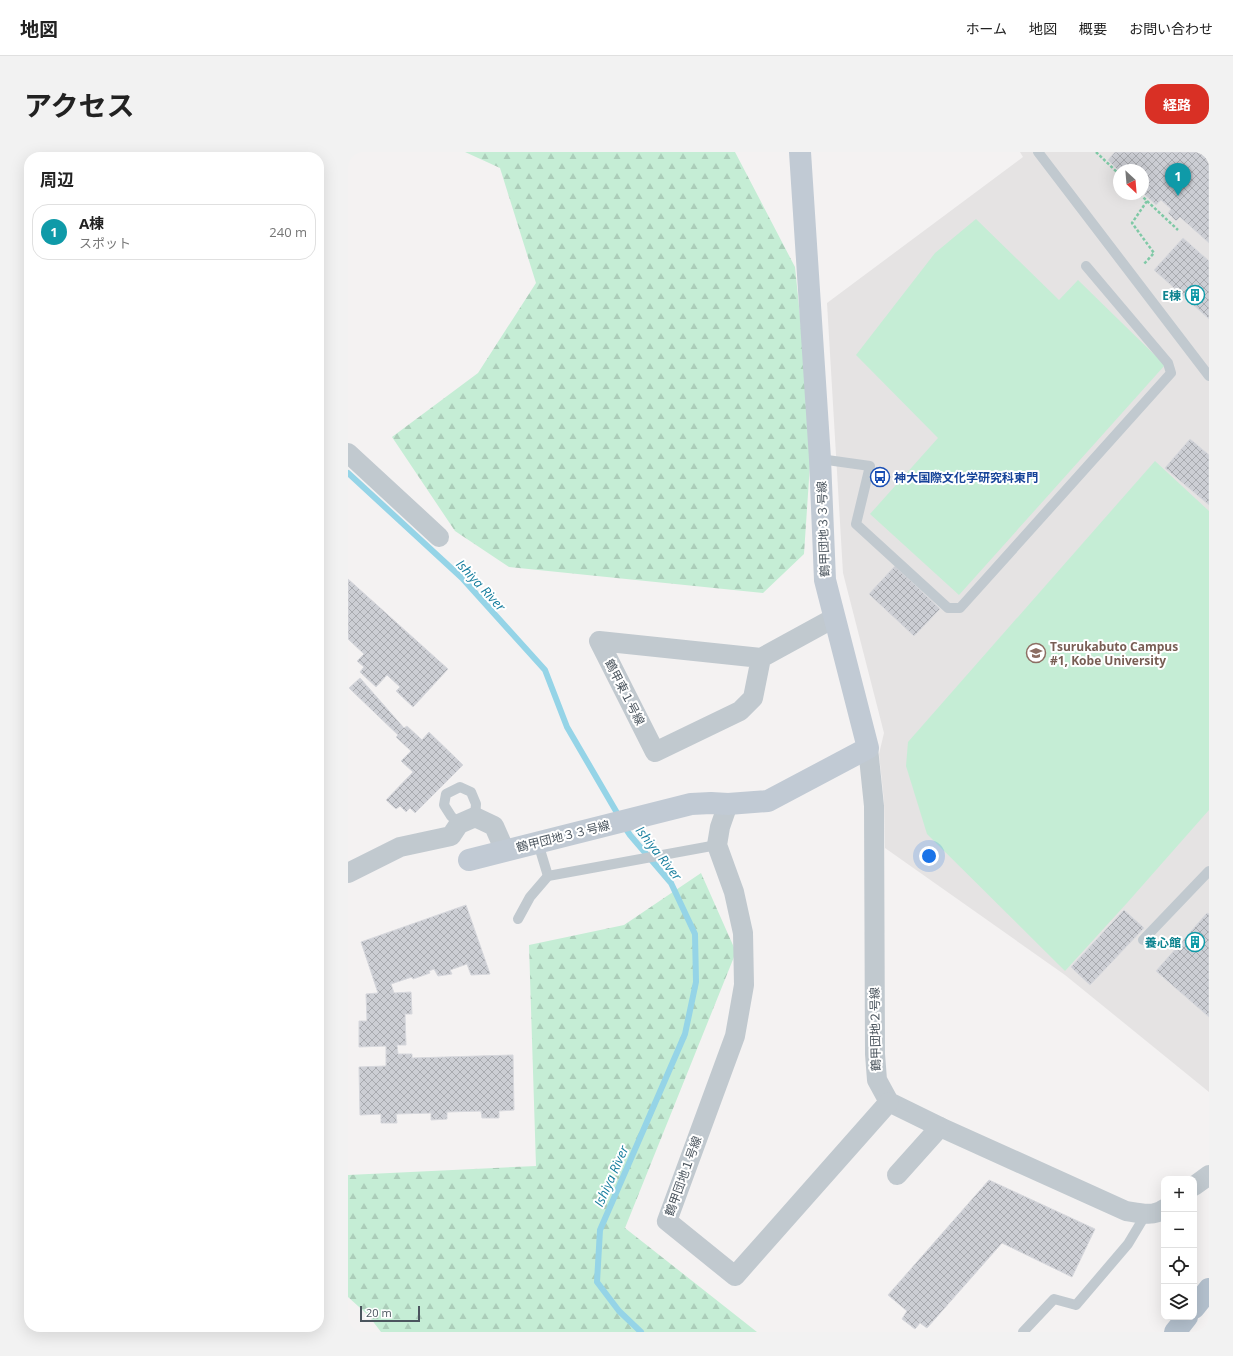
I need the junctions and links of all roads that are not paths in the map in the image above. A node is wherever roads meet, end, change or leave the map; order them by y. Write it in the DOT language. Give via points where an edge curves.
graph roads {
  1 [pos="800,152"];
  2 [pos="1038,152"];
  3 [pos="1086,266"];
  4 [pos="1209,376"];
  5 [pos="348,453"];
  6 [pos="820,459"];
  7 [pos="440,537"];
  8 [pos="834,618"];
  9 [pos="761,658"];
  10 [pos="868,748"];
  11 [pos="720,803"];
  12 [pos="545,841"];
  13 [pos="718,845"];
  14 [pos="505,851"];
  15 [pos="469,860"];
  16 [pos="1209,871"];
  17 [pos="348,874"];
  18 [pos="548,876"];
  19 [pos="518,919"];
  20 [pos="1143,940"];
  21 [pos="889,1102"];
  22 [pos="940,1127"];
  23 [pos="897,1175"];
  24 [pos="1209,1175"];
  25 [pos="1197,1184"];
  26 [pos="1155,1212"];
  27 [pos="1209,1289"];
  28 [pos="1197,1304"];
  29 [pos="1185,1320"];
  30 [pos="1023,1332"];
  31 [pos="1175,1332"];
  1 -- 6 [label="street, 鶴甲団地３３号線"];
  2 -- 4 [label="lane"];
  3 -- 6 [label="lane" via="1168,363 1171,373 960,608 948,608 856,524 870,466"];
  5 -- 7 [label="street"];
  6 -- 8 [label="street, 鶴甲団地３３号線" via="825,580"];
  8 -- 9 [label="street"];
  8 -- 10 [label="street, 鶴甲団地３３号線"];
  9 -- 9 [label="street, 鶴甲東１号線" via="753,698 740,711 655,752 599,641"];
  10 -- 11 [label="street, 鶴甲団地３３号線" via="768,801"];
  10 -- 21 [label="street, 鶴甲団地２号線" via="874,806 874,1054 877,1080"];
  11 -- 12 [label="street, 鶴甲団地３３号線" via="691,804"];
  11 -- 13 [label="street"];
  12 -- 14 [label="street, 鶴甲団地３３号線"];
  12 -- 18 [label="lane"];
  13 -- 18 [label="lane"];
  13 -- 21 [label="street, 鶴甲団地１号線" via="734,892 743,933 744,985 735,1036 667,1221 735,1276"];
  14 -- 15 [label="street, 鶴甲団地３３号線"];
  14 -- 17 [label="street" via="494,826 467,821 451,836 400,847"];
  16 -- 20 [label="lane"];
  18 -- 19 [label="lane" via="530,897"];
  21 -- 22 [label="street"];
  22 -- 23 [label="street"];
  22 -- 26 [label="street" via="1126,1211"];
  24 -- 25 [label="street"];
  26 -- 30 [label="lane" via="1076,1305 1054,1299"];
  27 -- 28 [label="main road"];
  29 -- 31 [label="main road"];
}
